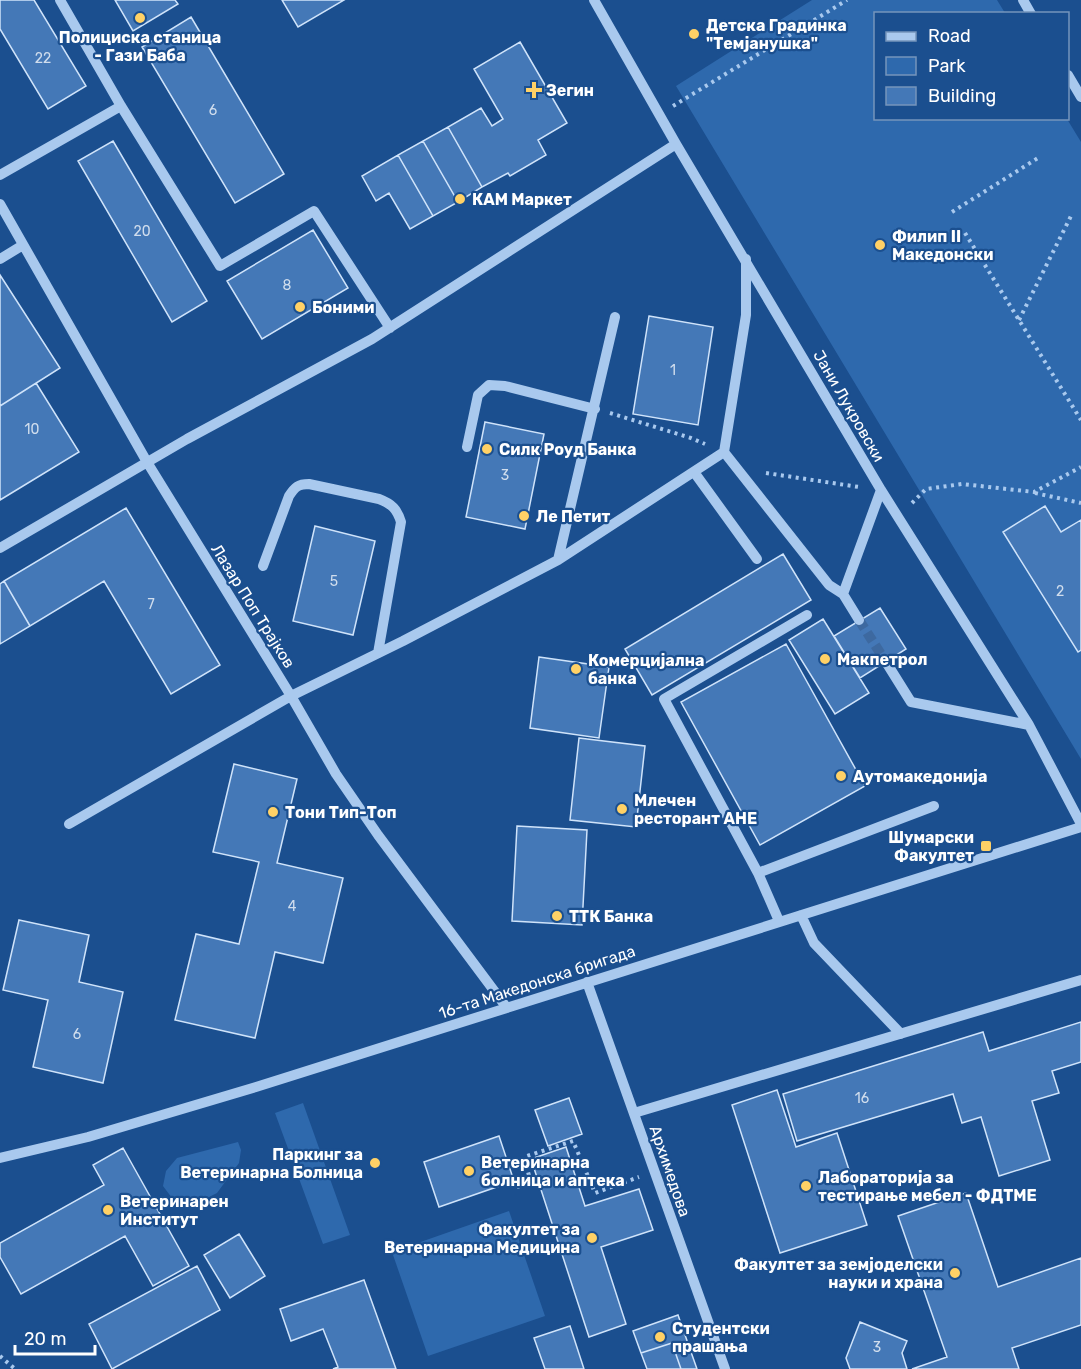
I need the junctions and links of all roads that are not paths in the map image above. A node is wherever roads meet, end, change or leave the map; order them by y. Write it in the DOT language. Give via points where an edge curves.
graph roads {
  1 [pos="60,0"];
  2 [pos="594,0"];
  3 [pos="1069,77"];
  4 [pos="1081,98"];
  5 [pos="122,106"];
  6 [pos="676,144"];
  7 [pos="0,175"];
  8 [pos="0,204"];
  9 [pos="23,245"];
  10 [pos="746,259"];
  11 [pos="0,260"];
  12 [pos="615,317"];
  13 [pos="390,328"];
  14 [pos="595,409"];
  15 [pos="467,447"];
  16 [pos="724,452"];
  17 [pos="147,462"];
  18 [pos="694,472"];
  19 [pos="881,490"];
  20 [pos="0,548"];
  21 [pos="758,559"];
  22 [pos="558,560"];
  23 [pos="263,566"];
  24 [pos="843,594"];
  25 [pos="807,615"];
  26 [pos="860,620"];
  27 [pos="378,653"];
  28 [pos="885,662"];
  29 [pos="291,696"];
  30 [pos="1029,725"];
  31 [pos="934,806"];
  32 [pos="69,824"];
  33 [pos="1081,826"];
  34 [pos="758,873"];
  35 [pos="801,915"];
  36 [pos="779,921"];
  37 [pos="1081,980"];
  38 [pos="588,982"];
  39 [pos="507,1008"];
  40 [pos="901,1034"];
  41 [pos="634,1113"];
  42 [pos="0,1158"];
  43 [pos="725,1369"];
  1 -- 5 [label="street"];
  2 -- 6 [label="street, Јани Лукровски"];
  3 -- 4 [label="street"];
  5 -- 7 [label="street"];
  5 -- 13 [label="street" via="220,266 314,211"];
  6 -- 10 [label="street, Јани Лукровски"];
  6 -- 13 [label="street"];
  8 -- 9 [label="street, Лазар Поп Трајков"];
  9 -- 11 [label="street"];
  9 -- 17 [label="street, Лазар Поп Трајков"];
  10 -- 16 [label="street" via="746,315"];
  10 -- 19 [label="street, Јани Лукровски"];
  12 -- 14 [label="street"];
  13 -- 17 [label="street"];
  14 -- 15 [label="street" via="489,385 478,395"];
  14 -- 22 [label="street"];
  16 -- 18 [label="street"];
  16 -- 24 [label="street" via="829,585"];
  17 -- 20 [label="street"];
  17 -- 29 [label="street, Лазар Поп Трајков"];
  18 -- 21 [label="street"];
  18 -- 22 [label="street"];
  19 -- 24 [label="street"];
  19 -- 30 [label="street, Јани Лукровски"];
  22 -- 27 [label="street"];
  23 -- 27 [label="street" via="289,496 300,484 390,504 401,522"];
  24 -- 26 [label="street"];
  25 -- 34 [label="street" via="664,699"];
  27 -- 29 [label="street"];
  28 -- 30 [label="street" via="911,702"];
  29 -- 32 [label="street"];
  29 -- 39 [label="street, Лазар Поп Трајков" via="348,792"];
  30 -- 33 [label="street, Јани Лукровски"];
  31 -- 34 [label="street"];
  33 -- 35 [label="street, 16-та Македонска бригада"];
  34 -- 36 [label="street"];
  35 -- 36 [label="street, 16-та Македонска бригада"];
  35 -- 40 [label="street" via="814,943"];
  36 -- 38 [label="street, 16-та Македонска бригада"];
  37 -- 40 [label="street"];
  38 -- 39 [label="street, 16-та Македонска бригада"];
  38 -- 41 [label="street, Архимедова"];
  39 -- 42 [label="street, 16-та Македонска бригада" via="88,1137"];
  40 -- 41 [label="street"];
  41 -- 43 [label="street, Архимедова"];
}
